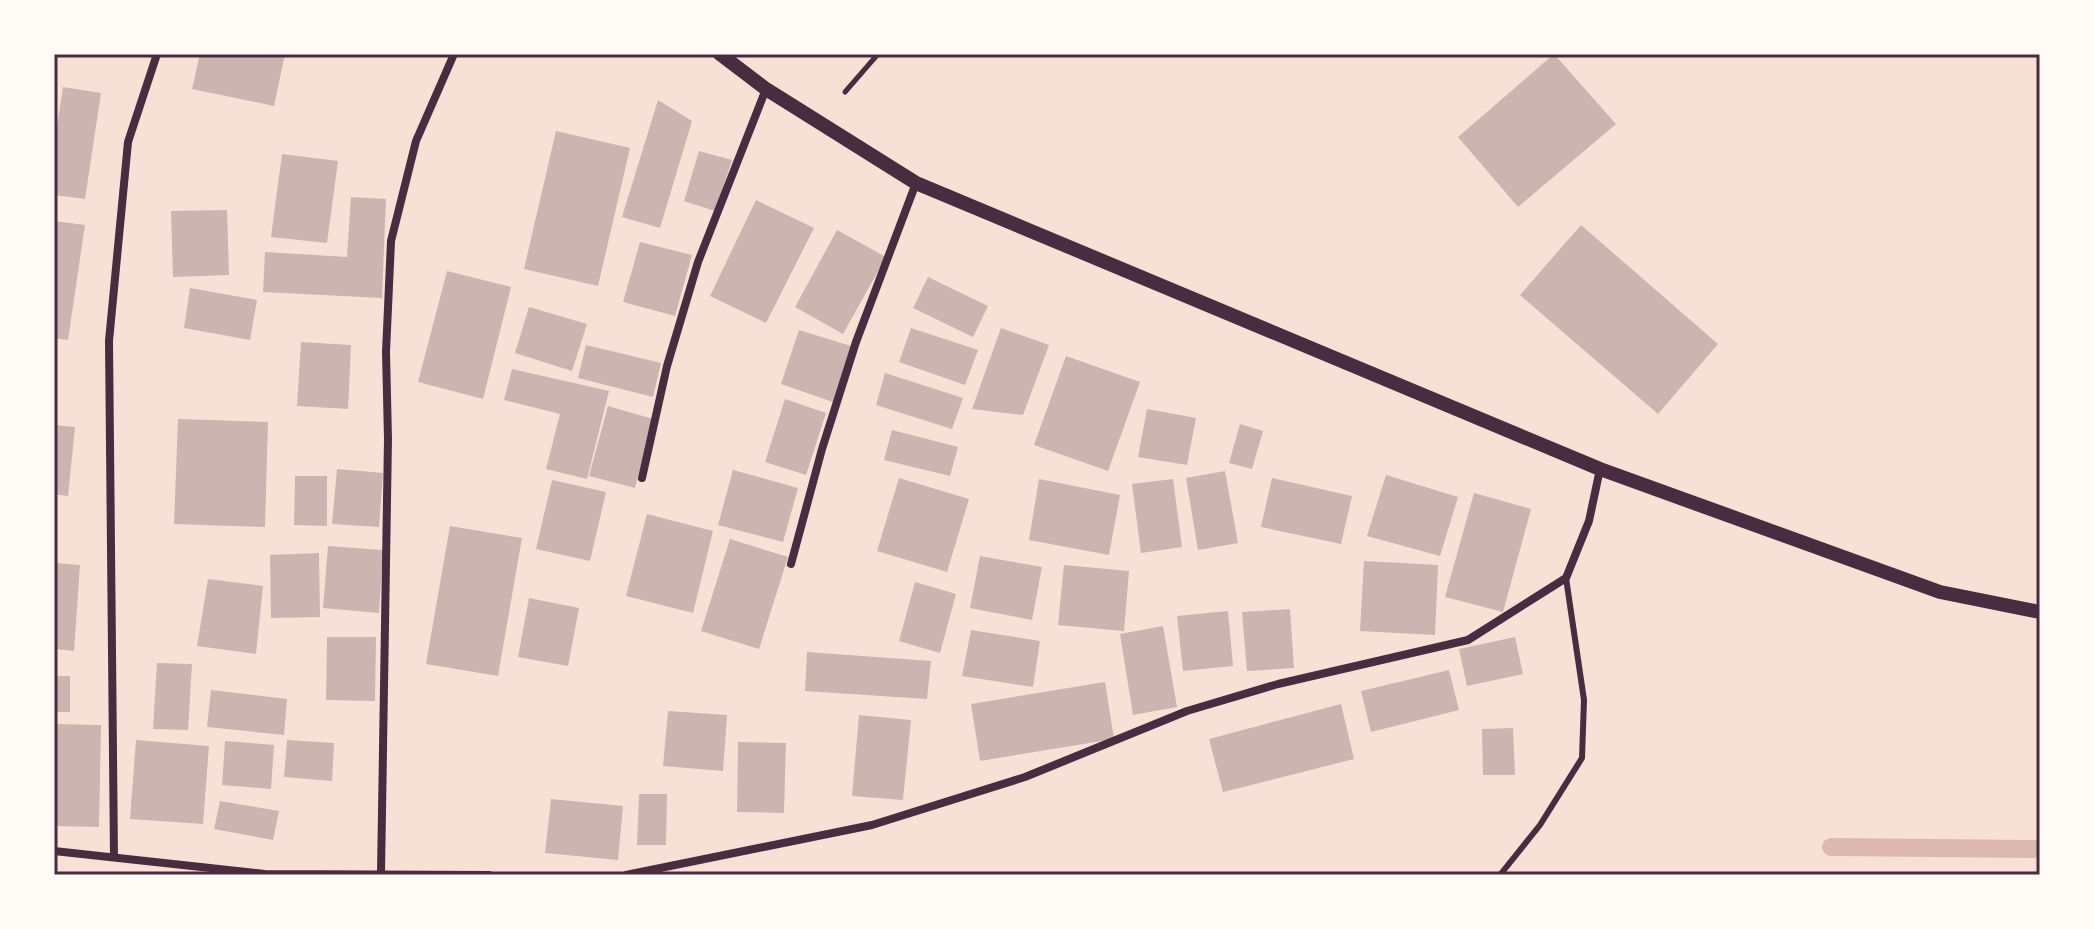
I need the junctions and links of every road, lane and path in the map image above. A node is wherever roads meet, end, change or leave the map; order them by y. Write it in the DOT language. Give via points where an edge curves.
graph roads {
  1 [pos="157,54"];
  2 [pos="454,54"];
  3 [pos="720,54"];
  4 [pos="878,54"];
  5 [pos="766,89"];
  6 [pos="821,123"];
  7 [pos="916,183"];
  8 [pos="1600,469"];
  9 [pos="642,478"];
  10 [pos="791,564"];
  11 [pos="1566,578"];
  12 [pos="2040,612"];
  13 [pos="54,851"];
  14 [pos="114,857"];
  15 [pos="381,873"];
  16 [pos="489,875"];
  17 [pos="626,875"];
  18 [pos="1500,875"];
  1 -- 14 [label="street" via="128,142 109,341"];
  2 -- 15 [label="street" via="416,141 391,241"];
  3 -- 5 [label="street"];
  4 -- 6 [label="path"];
  5 -- 6 [label="street"];
  5 -- 9 [label="street" via="698,262"];
  6 -- 7 [label="street"];
  7 -- 8 [label="street"];
  7 -- 10 [label="street" via="856,342"];
  8 -- 11 [label="street" via="1589,521"];
  8 -- 12 [label="street" via="1940,592"];
  11 -- 17 [label="street" via="1468,640 1187,711 1025,777 872,825"];
  11 -- 18 [label="lane" via="1584,700 1582,758 1540,825"];
  13 -- 14 [label="street"];
  14 -- 15 [label="street" via="265,874"];
  15 -- 16 [label="street"];
}
